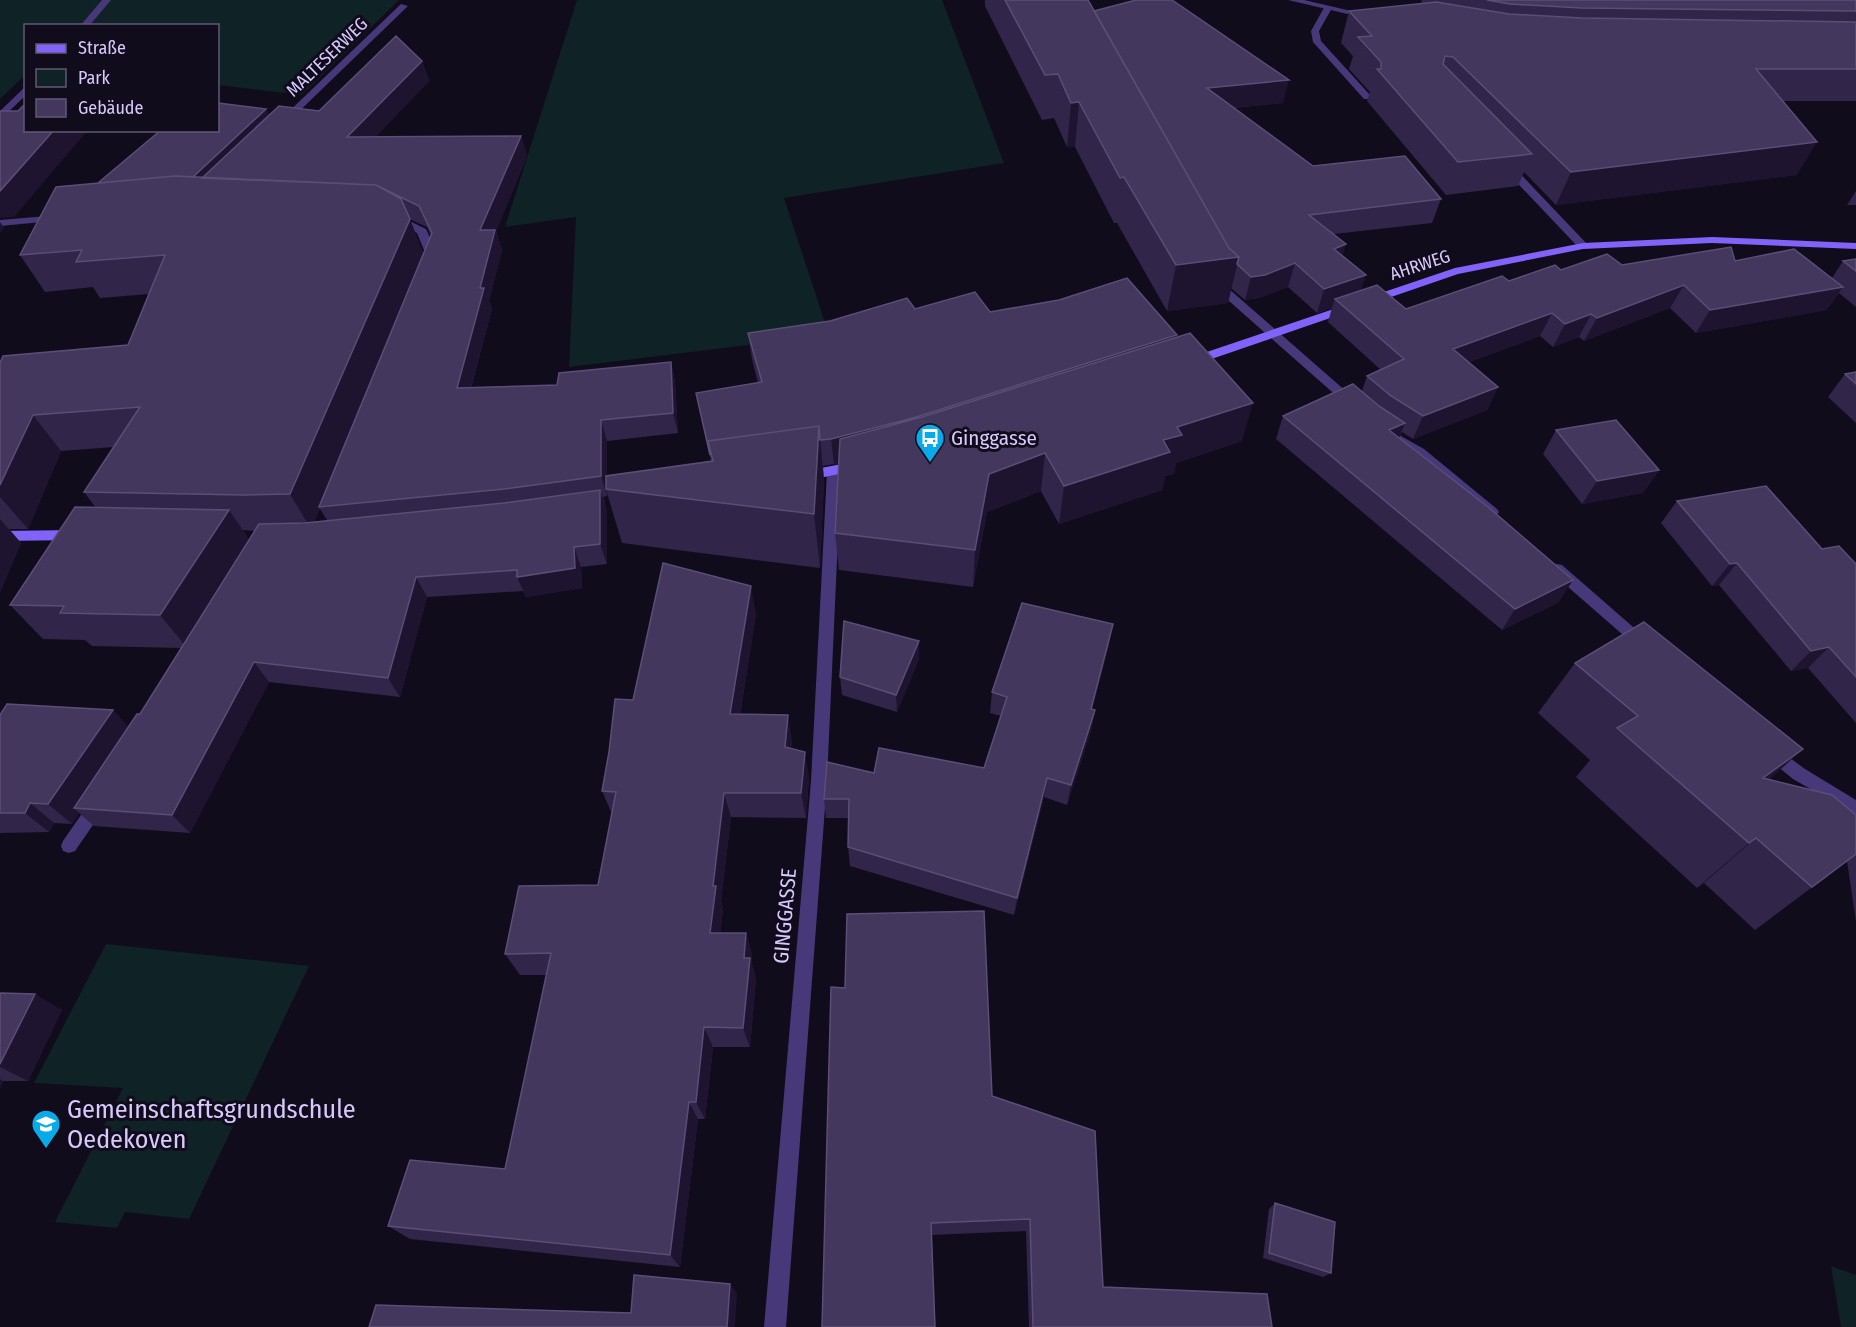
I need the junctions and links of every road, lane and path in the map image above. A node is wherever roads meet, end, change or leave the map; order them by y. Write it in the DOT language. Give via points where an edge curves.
graph roads {
  1 [pos="107,0"];
  2 [pos="1292,0"];
  3 [pos="404,6"];
  4 [pos="1328,8"];
  5 [pos="1374,17"];
  6 [pos="86,24"];
  7 [pos="24,91"];
  8 [pos="1367,97"];
  9 [pos="0,117"];
  10 [pos="279,126"];
  11 [pos="1502,161"];
  12 [pos="381,215"];
  13 [pos="70,217"];
  14 [pos="0,223"];
  15 [pos="1583,246"];
  16 [pos="1856,246"];
  17 [pos="1213,270"];
  18 [pos="423,277"];
  19 [pos="1273,335"];
  20 [pos="1186,364"];
  21 [pos="1359,410"];
  22 [pos="1376,424"];
  23 [pos="876,461"];
  24 [pos="834,472"];
  25 [pos="788,479"];
  26 [pos="1499,518"];
  27 [pos="95,535"];
  28 [pos="0,536"];
  29 [pos="1544,558"];
  30 [pos="1650,650"];
  31 [pos="1764,746"];
  32 [pos="104,794"];
  33 [pos="1856,808"];
  34 [pos="69,846"];
  35 [pos="775,1327"];
  1 -- 6 [label="street"];
  2 -- 4 [label="street"];
  3 -- 10 [label="street, MALTESERWEG"];
  4 -- 5 [label="street"];
  4 -- 8 [label="street" via="1315,32 1317,42"];
  7 -- 9 [label="street"];
  11 -- 15 [label="street"];
  12 -- 18 [label="street" via="393,216 422,231 432,255"];
  13 -- 14 [label="street"];
  15 -- 16 [label="street, AHRWEG" via="1712,240"];
  15 -- 19 [label="street, AHRWEG" via="1455,272"];
  17 -- 19 [label="street" via="1224,291"];
  19 -- 20 [label="street, AHRWEG"];
  19 -- 21 [label="street"];
  22 -- 26 [label="street" via="1419,452"];
  23 -- 24 [label="street"];
  24 -- 25 [label="street"];
  24 -- 35 [label="street, GINGGASSE" via="819,781"];
  27 -- 28 [label="street"];
  29 -- 30 [label="street"];
  31 -- 33 [label="street" via="1799,774"];
  32 -- 34 [label="street"];
}
